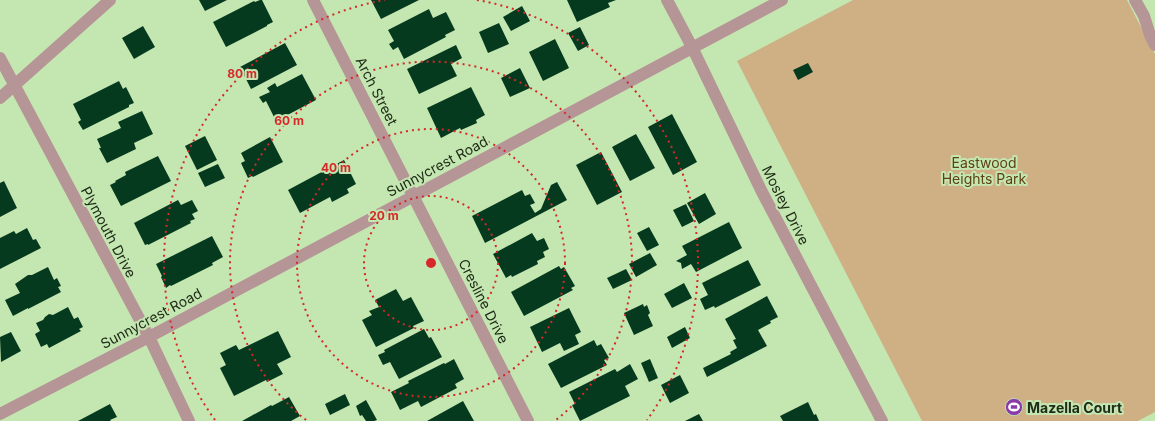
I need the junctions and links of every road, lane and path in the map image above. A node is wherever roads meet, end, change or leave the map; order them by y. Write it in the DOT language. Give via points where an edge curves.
graph roads {
  1 [pos="110,0"];
  2 [pos="313,0"];
  3 [pos="668,0"];
  4 [pos="782,0"];
  5 [pos="1135,0"];
  6 [pos="1155,45"];
  7 [pos="692,47"];
  8 [pos="0,58"];
  9 [pos="14,85"];
  10 [pos="0,98"];
  11 [pos="414,195"];
  12 [pos="149,337"];
  13 [pos="0,414"];
  14 [pos="189,421"];
  15 [pos="528,421"];
  16 [pos="882,421"];
  1 -- 9 [label="street"];
  2 -- 11 [label="street, Arch Street"];
  3 -- 7 [label="street, Mosley Drive"];
  4 -- 7 [label="street, Sunnycrest Road"];
  5 -- 6 [label="street"];
  7 -- 11 [label="street, Sunnycrest Road"];
  7 -- 16 [label="street, Mosley Drive" via="761,190"];
  8 -- 9 [label="street, Plymouth Drive"];
  9 -- 10 [label="street"];
  9 -- 12 [label="street, Plymouth Drive"];
  11 -- 12 [label="street, Sunnycrest Road"];
  11 -- 15 [label="street, Cresline Drive"];
  12 -- 13 [label="street, Sunnycrest Road"];
  12 -- 14 [label="street, Plymouth Drive"];
}
